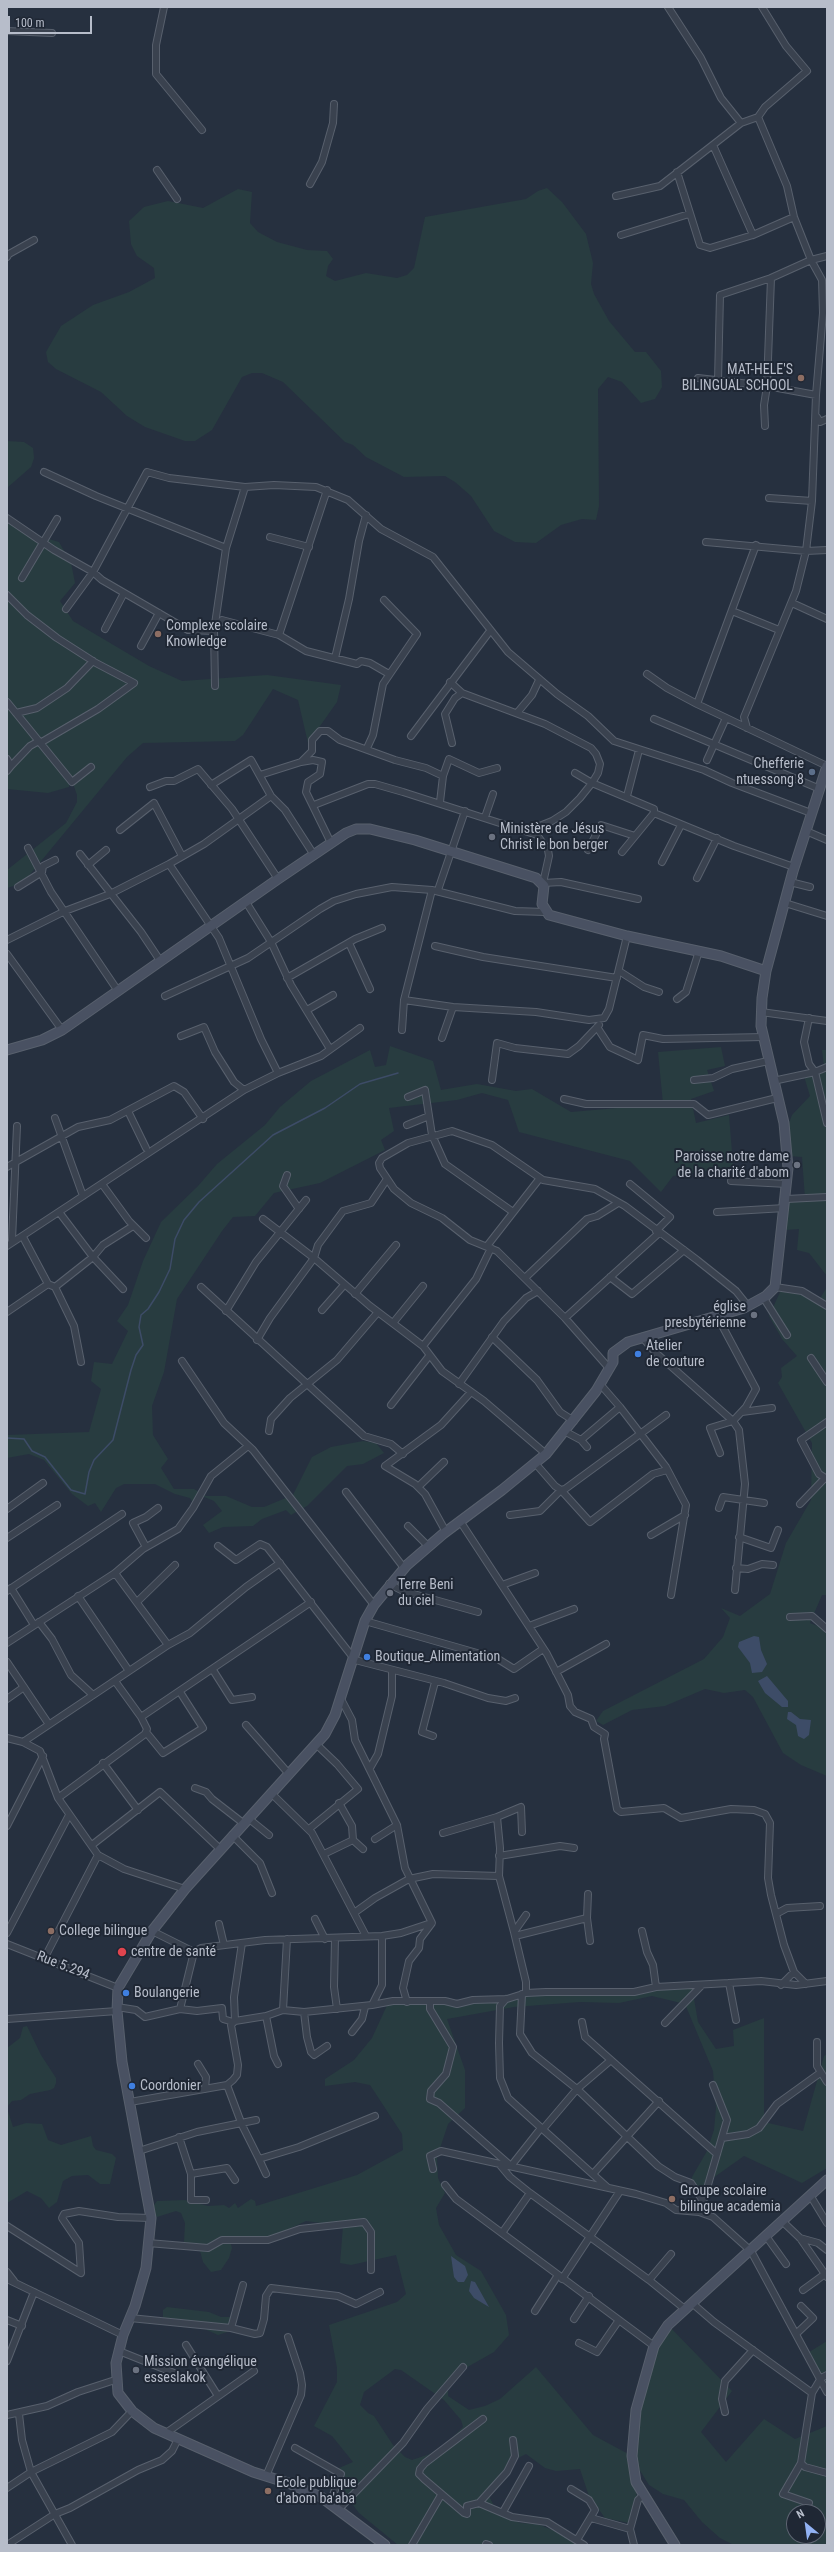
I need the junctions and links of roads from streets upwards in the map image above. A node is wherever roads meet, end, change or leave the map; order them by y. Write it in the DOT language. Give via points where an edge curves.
graph roads {
  1 [pos="164,7"];
  2 [pos="668,7"];
  3 [pos="763,7"];
  4 [pos="7,31"];
  5 [pos="52,33"];
  6 [pos="334,104"];
  7 [pos="758,117"];
  8 [pos="741,123"];
  9 [pos="202,130"];
  10 [pos="713,145"];
  11 [pos="157,170"];
  12 [pos="677,172"];
  13 [pos="310,184"];
  14 [pos="616,196"];
  15 [pos="176,199"];
  16 [pos="689,214"];
  17 [pos="794,217"];
  18 [pos="621,235"];
  19 [pos="753,235"];
  20 [pos="34,240"];
  21 [pos="827,256"];
  22 [pos="7,257"];
  23 [pos="811,260"];
  24 [pos="771,278"];
  25 [pos="825,312"];
  26 [pos="698,378"];
  27 [pos="718,382"];
  28 [pos="767,386"];
  29 [pos="816,394"];
  30 [pos="816,416"];
  31 [pos="827,419"];
  32 [pos="765,426"];
  33 [pos="44,472"];
  34 [pos="246,487"];
  35 [pos="327,490"];
  36 [pos="769,498"];
  37 [pos="812,501"];
  38 [pos="127,509"];
  39 [pos="366,515"];
  40 [pos="7,518"];
  41 [pos="57,519"];
  42 [pos="270,537"];
  43 [pos="43,542"];
  44 [pos="706,542"];
  45 [pos="756,545"];
  46 [pos="308,547"];
  47 [pos="226,548"];
  48 [pos="827,550"];
  49 [pos="806,551"];
  50 [pos="93,572"];
  51 [pos="22,578"];
  52 [pos="124,593"];
  53 [pos="7,595"];
  54 [pos="384,600"];
  55 [pos="792,603"];
  56 [pos="66,609"];
  57 [pos="732,611"];
  58 [pos="159,613"];
  59 [pos="827,619"];
  60 [pos="105,629"];
  61 [pos="779,630"];
  62 [pos="490,631"];
  63 [pos="214,632"];
  64 [pos="279,635"];
  65 [pos="141,646"];
  66 [pos="335,658"];
  67 [pos="93,661"];
  68 [pos="389,674"];
  69 [pos="647,674"];
  70 [pos="540,680"];
  71 [pos="450,682"];
  72 [pos="215,686"];
  73 [pos="462,693"];
  74 [pos="7,702"];
  75 [pos="697,704"];
  76 [pos="16,713"];
  77 [pos="517,713"];
  78 [pos="726,718"];
  79 [pos="654,719"];
  80 [pos="747,728"];
  81 [pos="411,736"];
  82 [pos="40,742"];
  83 [pos="452,743"];
  84 [pos="713,744"];
  85 [pos="367,748"];
  86 [pos="639,750"];
  87 [pos="7,759"];
  88 [pos="707,760"];
  89 [pos="301,762"];
  90 [pos="827,766"];
  91 [pos="92,767"];
  92 [pos="9,768"];
  93 [pos="497,768"];
  94 [pos="575,773"];
  95 [pos="260,776"];
  96 [pos="443,776"];
  97 [pos="592,783"];
  98 [pos="211,785"];
  99 [pos="150,787"];
  100 [pos="820,788"];
  101 [pos="493,794"];
  102 [pos="272,796"];
  103 [pos="627,796"];
  104 [pos="440,802"];
  105 [pos="314,805"];
  106 [pos="466,811"];
  107 [pos="654,812"];
  108 [pos="811,813"];
  109 [pos="485,817"];
  110 [pos="239,820"];
  111 [pos="681,825"];
  112 [pos="120,830"];
  113 [pos="527,830"];
  114 [pos="806,831"];
  115 [pos="635,836"];
  116 [pos="717,838"];
  117 [pos="827,840"];
  118 [pos="331,843"];
  119 [pos="28,848"];
  120 [pos="106,850"];
  121 [pos="588,850"];
  122 [pos="452,851"];
  123 [pos="622,852"];
  124 [pos="80,854"];
  125 [pos="314,855"];
  126 [pos="182,856"];
  127 [pos="54,860"];
  128 [pos="662,862"];
  129 [pos="169,864"];
  130 [pos="88,865"];
  131 [pos="794,867"];
  132 [pos="42,872"];
  133 [pos="697,878"];
  134 [pos="278,879"];
  135 [pos="790,882"];
  136 [pos="543,883"];
  137 [pos="810,887"];
  138 [pos="18,888"];
  139 [pos="435,890"];
  140 [pos="110,894"];
  141 [pos="638,899"];
  142 [pos="246,902"];
  143 [pos="785,903"];
  144 [pos="64,911"];
  145 [pos="545,912"];
  146 [pos="827,916"];
  147 [pos="211,927"];
  148 [pos="382,928"];
  149 [pos="627,936"];
  150 [pos="7,940"];
  151 [pos="271,942"];
  152 [pos="349,943"];
  153 [pos="435,946"];
  154 [pos="699,951"];
  155 [pos="7,954"];
  156 [pos="161,962"];
  157 [pos="230,965"];
  158 [pos="619,971"];
  159 [pos="766,971"];
  160 [pos="287,978"];
  161 [pos="617,978"];
  162 [pos="370,990"];
  163 [pos="118,991"];
  164 [pos="658,992"];
  165 [pos="333,994"];
  166 [pos="165,996"];
  167 [pos="677,999"];
  168 [pos="404,1000"];
  169 [pos="453,1007"];
  170 [pos="307,1010"];
  171 [pos="761,1012"];
  172 [pos="604,1018"];
  173 [pos="809,1018"];
  174 [pos="827,1021"];
  175 [pos="597,1027"];
  176 [pos="360,1028"];
  177 [pos="62,1030"];
  178 [pos="402,1030"];
  179 [pos="181,1036"];
  180 [pos="764,1037"];
  181 [pos="442,1038"];
  182 [pos="330,1049"];
  183 [pos="7,1050"];
  184 [pos="768,1061"];
  185 [pos="827,1067"];
  186 [pos="815,1072"];
  187 [pos="278,1073"];
  188 [pos="492,1080"];
  189 [pos="694,1080"];
  190 [pos="773,1081"];
  191 [pos="244,1090"];
  192 [pos="408,1097"];
  193 [pos="777,1098"];
  194 [pos="564,1100"];
  195 [pos="128,1111"];
  196 [pos="429,1116"];
  197 [pos="55,1118"];
  198 [pos="202,1119"];
  199 [pos="827,1123"];
  200 [pos="407,1125"];
  201 [pos="17,1126"];
  202 [pos="432,1135"];
  203 [pos="61,1137"];
  204 [pos="146,1148"];
  205 [pos="16,1162"];
  206 [pos="7,1167"];
  207 [pos="287,1175"];
  208 [pos="540,1178"];
  209 [pos="387,1179"];
  210 [pos="731,1181"];
  211 [pos="102,1184"];
  212 [pos="630,1184"];
  213 [pos="787,1184"];
  214 [pos="83,1196"];
  215 [pos="827,1197"];
  216 [pos="306,1200"];
  217 [pos="618,1203"];
  218 [pos="786,1204"];
  219 [pos="299,1209"];
  220 [pos="59,1212"];
  221 [pos="514,1212"];
  222 [pos="717,1212"];
  223 [pos="263,1219"];
  224 [pos="133,1226"];
  225 [pos="280,1232"];
  226 [pos="658,1232"];
  227 [pos="23,1237"];
  228 [pos="146,1238"];
  229 [pos="12,1240"];
  230 [pos="396,1245"];
  231 [pos="7,1246"];
  232 [pos="489,1247"];
  233 [pos="684,1250"];
  234 [pos="93,1257"];
  235 [pos="314,1258"];
  236 [pos="526,1277"];
  237 [pos="610,1277"];
  238 [pos="48,1284"];
  239 [pos="344,1285"];
  240 [pos="423,1286"];
  241 [pos="55,1287"];
  242 [pos="201,1287"];
  243 [pos="775,1287"];
  244 [pos="123,1289"];
  245 [pos="538,1291"];
  246 [pos="355,1294"];
  247 [pos="763,1298"];
  248 [pos="748,1306"];
  249 [pos="827,1306"];
  250 [pos="322,1310"];
  251 [pos="226,1311"];
  252 [pos="7,1312"];
  253 [pos="378,1312"];
  254 [pos="718,1316"];
  255 [pos="565,1318"];
  256 [pos="393,1323"];
  257 [pos="788,1335"];
  258 [pos="642,1337"];
  259 [pos="492,1338"];
  260 [pos="257,1340"];
  261 [pos="423,1346"];
  262 [pos="430,1356"];
  263 [pos="811,1358"];
  264 [pos="182,1361"];
  265 [pos="81,1362"];
  266 [pos="608,1367"];
  267 [pos="827,1382"];
  268 [pos="308,1383"];
  269 [pos="459,1384"];
  270 [pos="600,1384"];
  271 [pos="471,1392"];
  272 [pos="391,1405"];
  273 [pos="620,1407"];
  274 [pos="772,1408"];
  275 [pos="742,1412"];
  276 [pos="666,1414"];
  277 [pos="732,1420"];
  278 [pos="574,1421"];
  279 [pos="827,1422"];
  280 [pos="269,1431"];
  281 [pos="566,1432"];
  282 [pos="640,1432"];
  283 [pos="581,1440"];
  284 [pos="248,1446"];
  285 [pos="587,1447"];
  286 [pos="720,1453"];
  287 [pos="403,1454"];
  288 [pos="546,1454"];
  289 [pos="444,1462"];
  290 [pos="535,1463"];
  291 [pos="667,1470"];
  292 [pos="826,1479"];
  293 [pos="43,1483"];
  294 [pos="418,1487"];
  295 [pos="561,1490"];
  296 [pos="346,1492"];
  297 [pos="743,1498"];
  298 [pos="764,1503"];
  299 [pos="800,1504"];
  300 [pos="56,1505"];
  301 [pos="158,1508"];
  302 [pos="719,1508"];
  303 [pos="7,1509"];
  304 [pos="122,1514"];
  305 [pos="510,1515"];
  306 [pos="685,1515"];
  307 [pos="460,1521"];
  308 [pos="408,1526"];
  309 [pos="778,1530"];
  310 [pos="446,1532"];
  311 [pos="651,1535"];
  312 [pos="739,1537"];
  313 [pos="7,1538"];
  314 [pos="218,1546"];
  315 [pos="428,1546"];
  316 [pos="146,1547"];
  317 [pos="280,1563"];
  318 [pos="773,1565"];
  319 [pos="175,1566"];
  320 [pos="404,1568"];
  321 [pos="736,1568"];
  322 [pos="115,1573"];
  323 [pos="535,1573"];
  324 [pos="389,1584"];
  325 [pos="502,1585"];
  326 [pos="9,1590"];
  327 [pos="735,1590"];
  328 [pos="671,1595"];
  329 [pos="78,1596"];
  330 [pos="137,1602"];
  331 [pos="311,1602"];
  332 [pos="374,1605"];
  333 [pos="574,1609"];
  334 [pos="478,1612"];
  335 [pos="790,1617"];
  336 [pos="365,1621"];
  337 [pos="36,1623"];
  338 [pos="529,1626"];
  339 [pos="827,1629"];
  340 [pos="7,1643"];
  341 [pos="606,1644"];
  342 [pos="168,1645"];
  343 [pos="543,1648"];
  344 [pos="354,1660"];
  345 [pos="7,1662"];
  346 [pos="213,1670"];
  347 [pos="129,1671"];
  348 [pos="392,1671"];
  349 [pos="556,1672"];
  350 [pos="115,1681"];
  351 [pos="435,1682"];
  352 [pos="24,1687"];
  353 [pos="180,1692"];
  354 [pos="93,1695"];
  355 [pos="252,1697"];
  356 [pos="515,1698"];
  357 [pos="7,1699"];
  358 [pos="341,1699"];
  359 [pos="141,1717"];
  360 [pos="48,1723"];
  361 [pos="246,1725"];
  362 [pos="146,1732"];
  363 [pos="433,1736"];
  364 [pos="7,1738"];
  365 [pos="23,1742"];
  366 [pos="316,1744"];
  367 [pos="43,1756"];
  368 [pos="103,1763"];
  369 [pos="370,1768"];
  370 [pos="289,1774"];
  371 [pos="195,1788"];
  372 [pos="271,1793"];
  373 [pos="58,1798"];
  374 [pos="339,1804"];
  375 [pos="138,1810"];
  376 [pos="69,1815"];
  377 [pos="497,1817"];
  378 [pos="245,1821"];
  379 [pos="397,1825"];
  380 [pos="7,1826"];
  381 [pos="309,1829"];
  382 [pos="522,1832"];
  383 [pos="443,1833"];
  384 [pos="268,1834"];
  385 [pos="232,1835"];
  386 [pos="353,1840"];
  387 [pos="375,1840"];
  388 [pos="92,1845"];
  389 [pos="574,1848"];
  390 [pos="220,1849"];
  391 [pos="362,1849"];
  392 [pos="324,1854"];
  393 [pos="98,1855"];
  394 [pos="499,1856"];
  395 [pos="498,1876"];
  396 [pos="409,1878"];
  397 [pos="185,1889"];
  398 [pos="272,1893"];
  399 [pos="588,1894"];
  400 [pos="820,1906"];
  401 [pos="354,1913"];
  402 [pos="776,1914"];
  403 [pos="526,1915"];
  404 [pos="587,1918"];
  405 [pos="315,1919"];
  406 [pos="432,1923"];
  407 [pos="219,1924"];
  408 [pos="152,1931"];
  409 [pos="642,1931"];
  410 [pos="7,1933"];
  411 [pos="515,1934"];
  412 [pos="366,1936"];
  413 [pos="382,1936"];
  414 [pos="335,1938"];
  415 [pos="286,1939"];
  416 [pos="325,1939"];
  417 [pos="590,1941"];
  418 [pos="242,1943"];
  419 [pos="7,1944"];
  420 [pos="224,1945"];
  421 [pos="194,1952"];
  422 [pos="44,1959"];
  423 [pos="794,1972"];
  424 [pos="827,1981"];
  425 [pos="729,1983"];
  426 [pos="806,1984"];
  427 [pos="702,1985"];
  428 [pos="781,1985"];
  429 [pos="656,1987"];
  430 [pos="118,1988"];
  431 [pos="524,1994"];
  432 [pos="507,1999"];
  433 [pos="430,2001"];
  434 [pos="408,2002"];
  435 [pos="373,2006"];
  436 [pos="117,2009"];
  437 [pos="180,2009"];
  438 [pos="337,2009"];
  439 [pos="283,2010"];
  440 [pos="304,2012"];
  441 [pos="266,2016"];
  442 [pos="7,2019"];
  443 [pos="736,2020"];
  444 [pos="234,2022"];
  445 [pos="582,2022"];
  446 [pos="665,2023"];
  447 [pos="352,2032"];
  448 [pos="817,2042"];
  449 [pos="326,2046"];
  450 [pos="611,2060"];
  451 [pos="198,2064"];
  452 [pos="278,2064"];
  453 [pos="820,2073"];
  454 [pos="827,2082"];
  455 [pos="227,2085"];
  456 [pos="713,2085"];
  457 [pos="205,2089"];
  458 [pos="577,2089"];
  459 [pos="659,2101"];
  460 [pos="130,2102"];
  461 [pos="375,2116"];
  462 [pos="256,2120"];
  463 [pos="242,2125"];
  464 [pos="542,2128"];
  465 [pos="179,2137"];
  466 [pos="626,2138"];
  467 [pos="722,2138"];
  468 [pos="139,2151"];
  469 [pos="717,2154"];
  470 [pos="259,2159"];
  471 [pos="500,2165"];
  472 [pos="511,2166"];
  473 [pos="434,2168"];
  474 [pos="191,2174"];
  475 [pos="266,2174"];
  476 [pos="593,2174"];
  477 [pos="235,2180"];
  478 [pos="827,2180"];
  479 [pos="445,2185"];
  480 [pos="606,2187"];
  481 [pos="620,2191"];
  482 [pos="530,2193"];
  483 [pos="810,2195"];
  484 [pos="206,2200"];
  485 [pos="703,2202"];
  486 [pos="706,2213"];
  487 [pos="151,2218"];
  488 [pos="782,2221"];
  489 [pos="827,2223"];
  490 [pos="7,2226"];
  491 [pos="502,2233"];
  492 [pos="766,2236"];
  493 [pos="591,2238"];
  494 [pos="800,2238"];
  495 [pos="148,2243"];
  496 [pos="751,2250"];
  497 [pos="827,2250"];
  498 [pos="671,2254"];
  499 [pos="786,2264"];
  500 [pos="371,2270"];
  501 [pos="7,2272"];
  502 [pos="826,2276"];
  503 [pos="560,2277"];
  504 [pos="7,2279"];
  505 [pos="649,2280"];
  506 [pos="15,2282"];
  507 [pos="242,2285"];
  508 [pos="803,2290"];
  509 [pos="34,2292"];
  510 [pos="380,2292"];
  511 [pos="589,2296"];
  512 [pos="693,2304"];
  513 [pos="801,2306"];
  514 [pos="686,2310"];
  515 [pos="535,2311"];
  516 [pos="130,2318"];
  517 [pos="574,2319"];
  518 [pos="7,2320"];
  519 [pos="619,2320"];
  520 [pos="22,2326"];
  521 [pos="231,2328"];
  522 [pos="796,2334"];
  523 [pos="123,2335"];
  524 [pos="288,2337"];
  525 [pos="579,2343"];
  526 [pos="186,2345"];
  527 [pos="654,2346"];
  528 [pos="753,2350"];
  529 [pos="119,2352"];
  530 [pos="7,2362"];
  531 [pos="463,2367"];
  532 [pos="254,2370"];
  533 [pos="174,2373"];
  534 [pos="824,2376"];
  535 [pos="115,2380"];
  536 [pos="827,2392"];
  537 [pos="812,2393"];
  538 [pos="218,2396"];
  539 [pos="132,2411"];
  540 [pos="725,2412"];
  541 [pos="7,2414"];
  542 [pos="19,2414"];
  543 [pos="482,2419"];
  544 [pos="166,2433"];
  545 [pos="178,2439"];
  546 [pos="513,2440"];
  547 [pos="295,2448"];
  548 [pos="801,2462"];
  549 [pos="529,2466"];
  550 [pos="31,2472"];
  551 [pos="827,2474"];
  552 [pos="266,2476"];
  553 [pos="7,2488"];
  554 [pos="571,2489"];
  555 [pos="441,2495"];
  556 [pos="643,2495"];
  557 [pos="330,2503"];
  558 [pos="479,2503"];
  559 [pos="809,2503"];
  560 [pos="340,2509"];
  561 [pos="503,2512"];
  562 [pos="55,2514"];
  563 [pos="591,2518"];
  564 [pos="630,2529"];
  565 [pos="577,2540"];
  566 [pos="7,2545"];
  567 [pos="72,2545"];
  568 [pos="385,2545"];
  569 [pos="412,2545"];
  570 [pos="584,2545"];
  571 [pos="634,2545"];
  572 [pos="675,2545"];
  1 -- 9 [label="street" via="156,45 156,74"];
  2 -- 8 [label="street" via="701,58 720,98"];
  3 -- 7 [label="street" via="786,46 807,71 765,107"];
  4 -- 5 [label="street"];
  6 -- 13 [label="street" via="333,123 322,162"];
  7 -- 8 [label="street"];
  7 -- 17 [label="street" via="787,186"];
  8 -- 10 [label="street"];
  10 -- 12 [label="street"];
  10 -- 19 [label="street"];
  11 -- 15 [label="street"];
  12 -- 14 [label="street" via="660,186"];
  12 -- 16 [label="street"];
  16 -- 18 [label="street"];
  16 -- 19 [label="street" via="700,245 710,248"];
  17 -- 19 [label="street"];
  17 -- 23 [label="street"];
  20 -- 22 [label="street"];
  21 -- 23 [label="street"];
  23 -- 24 [label="street"];
  23 -- 25 [label="street" via="822,280"];
  24 -- 27 [label="street" via="720,295"];
  24 -- 28 [label="street"];
  25 -- 29 [label="street"];
  26 -- 27 [label="street"];
  27 -- 28 [label="street"];
  28 -- 29 [label="street"];
  28 -- 32 [label="street" via="764,405"];
  29 -- 30 [label="street"];
  30 -- 31 [label="street" via="820,422"];
  30 -- 37 [label="street"];
  33 -- 38 [label="street"];
  34 -- 35 [label="street" via="274,485"];
  34 -- 38 [label="street" via="169,478 147,472"];
  34 -- 47 [label="street"];
  35 -- 39 [label="street" via="348,500"];
  35 -- 46 [label="street"];
  36 -- 37 [label="street"];
  37 -- 49 [label="street"];
  38 -- 47 [label="street"];
  38 -- 50 [label="street"];
  39 -- 62 [label="street" via="381,529 433,557 488,624"];
  39 -- 66 [label="street" via="358,541 349,599"];
  40 -- 43 [label="street"];
  41 -- 43 [label="street"];
  42 -- 46 [label="street"];
  43 -- 50 [label="street"];
  43 -- 51 [label="street"];
  44 -- 45 [label="street"];
  45 -- 49 [label="street"];
  45 -- 57 [label="street"];
  46 -- 64 [label="street"];
  47 -- 63 [label="street"];
  48 -- 49 [label="street"];
  49 -- 55 [label="street"];
  50 -- 52 [label="street"];
  50 -- 56 [label="street"];
  52 -- 58 [label="street"];
  52 -- 60 [label="street"];
  53 -- 67 [label="street" via="28,615"];
  54 -- 68 [label="street" via="417,634"];
  55 -- 59 [label="street"];
  55 -- 61 [label="street"];
  57 -- 61 [label="street"];
  57 -- 75 [label="street"];
  58 -- 63 [label="street" via="188,630"];
  58 -- 65 [label="street"];
  61 -- 80 [label="street" via="744,717"];
  62 -- 70 [label="street" via="508,652"];
  62 -- 71 [label="street"];
  63 -- 64 [label="street" via="222,620"];
  63 -- 72 [label="street"];
  64 -- 66 [label="street" via="306,651"];
  66 -- 68 [label="street" via="357,664 361,661 370,663"];
  67 -- 76 [label="street" via="67,688 37,708"];
  67 -- 82 [label="street" via="134,683 98,709"];
  68 -- 85 [label="street" via="378,698 373,735"];
  69 -- 75 [label="street"];
  70 -- 77 [label="street" via="532,695"];
  70 -- 86 [label="street" via="588,716 614,741"];
  71 -- 73 [label="street"];
  71 -- 81 [label="street"];
  73 -- 77 [label="street"];
  73 -- 83 [label="street" via="455,698 445,714"];
  74 -- 76 [label="street"];
  75 -- 78 [label="street"];
  76 -- 82 [label="street"];
  77 -- 97 [label="street" via="591,748 600,759"];
  78 -- 80 [label="street"];
  78 -- 84 [label="street"];
  79 -- 84 [label="street"];
  80 -- 90 [label="street"];
  82 -- 91 [label="street" via="72,782"];
  82 -- 92 [label="street" via="30,746"];
  84 -- 88 [label="street"];
  84 -- 100 [label="street"];
  85 -- 89 [label="street" via="340,740 328,731 320,732 312,740 312,750"];
  85 -- 96 [label="street"];
  86 -- 103 [label="street"];
  86 -- 108 [label="street" via="704,770"];
  87 -- 92 [label="street"];
  89 -- 95 [label="street"];
  89 -- 105 [label="street" via="322,762 320,774 308,782 306,792"];
  90 -- 100 [label="street"];
  93 -- 96 [label="street" via="479,774 449,759"];
  94 -- 97 [label="street"];
  95 -- 98 [label="street" via="251,760"];
  95 -- 102 [label="street"];
  96 -- 104 [label="street"];
  97 -- 103 [label="street"];
  97 -- 113 [label="street" via="566,812 552,821"];
  98 -- 99 [label="street" via="198,769 174,781"];
  98 -- 110 [label="street"];
  100 -- 108 [label="street"];
  101 -- 109 [label="street"];
  102 -- 110 [label="street"];
  102 -- 125 [label="street" via="285,810"];
  103 -- 107 [label="street" via="654,809"];
  104 -- 105 [label="street" via="368,784"];
  104 -- 106 [label="street"];
  105 -- 118 [label="street"];
  106 -- 109 [label="street"];
  106 -- 122 [label="street"];
  107 -- 111 [label="street"];
  107 -- 115 [label="street"];
  108 -- 114 [label="street"];
  109 -- 113 [label="street"];
  110 -- 126 [label="street"];
  110 -- 134 [label="street"];
  111 -- 116 [label="street"];
  111 -- 128 [label="street"];
  112 -- 126 [label="street" via="154,803"];
  113 -- 136 [label="street" via="537,835 548,850"];
  114 -- 117 [label="street"];
  114 -- 131 [label="street"];
  115 -- 121 [label="street" via="601,825"];
  115 -- 123 [label="street"];
  116 -- 131 [label="street"];
  116 -- 133 [label="street"];
  118 -- 122 [label="street" via="346,833 370,829"];
  118 -- 125 [label="street"];
  119 -- 132 [label="street"];
  120 -- 130 [label="street"];
  122 -- 136 [label="street" via="536,878"];
  122 -- 139 [label="street"];
  124 -- 130 [label="street"];
  125 -- 134 [label="street"];
  126 -- 129 [label="street"];
  127 -- 132 [label="street" via="43,866"];
  129 -- 140 [label="street"];
  129 -- 147 [label="street"];
  130 -- 140 [label="street"];
  131 -- 135 [label="street"];
  132 -- 138 [label="street"];
  132 -- 144 [label="street"];
  134 -- 142 [label="street"];
  135 -- 137 [label="street"];
  135 -- 143 [label="street"];
  136 -- 141 [label="street" via="561,882"];
  136 -- 145 [label="street" via="542,904"];
  139 -- 145 [label="street" via="515,911"];
  139 -- 151 [label="street" via="392,888 356,894 334,901"];
  139 -- 168 [label="street"];
  140 -- 144 [label="street"];
  140 -- 156 [label="street"];
  142 -- 147 [label="street"];
  142 -- 151 [label="street"];
  143 -- 146 [label="street"];
  143 -- 159 [label="street"];
  144 -- 150 [label="street"];
  144 -- 163 [label="street"];
  145 -- 149 [label="street" via="554,917"];
  147 -- 156 [label="street"];
  147 -- 157 [label="street" via="219,938"];
  148 -- 152 [label="street"];
  149 -- 154 [label="street"];
  149 -- 158 [label="street"];
  151 -- 157 [label="street" via="248,958"];
  151 -- 160 [label="street"];
  152 -- 160 [label="street"];
  152 -- 162 [label="street"];
  153 -- 161 [label="street" via="483,957"];
  154 -- 159 [label="street"];
  154 -- 167 [label="street" via="686,992"];
  155 -- 177 [label="street"];
  156 -- 163 [label="street"];
  157 -- 166 [label="street"];
  157 -- 187 [label="street"];
  158 -- 161 [label="street"];
  158 -- 164 [label="street" via="644,987"];
  159 -- 171 [label="street"];
  160 -- 170 [label="street"];
  161 -- 172 [label="street"];
  163 -- 177 [label="street"];
  165 -- 170 [label="street"];
  168 -- 169 [label="street"];
  168 -- 178 [label="street"];
  169 -- 172 [label="street" via="536,1012 589,1020"];
  169 -- 181 [label="street"];
  170 -- 182 [label="street"];
  171 -- 173 [label="street"];
  171 -- 180 [label="street"];
  172 -- 175 [label="street"];
  173 -- 174 [label="street"];
  173 -- 186 [label="street" via="804,1042 809,1064"];
  175 -- 180 [label="street" via="610,1047 638,1060 643,1034 663,1040"];
  175 -- 188 [label="street" via="568,1054 515,1048 497,1043"];
  176 -- 182 [label="street"];
  177 -- 183 [label="street" via="42,1040"];
  179 -- 191 [label="street" via="204,1027 215,1052 234,1082"];
  180 -- 184 [label="street"];
  182 -- 187 [label="street" via="321,1056"];
  184 -- 189 [label="street" via="732,1069 713,1078"];
  184 -- 190 [label="street"];
  185 -- 186 [label="street"];
  186 -- 190 [label="street"];
  186 -- 199 [label="street"];
  187 -- 191 [label="street"];
  190 -- 193 [label="street"];
  191 -- 198 [label="street"];
  192 -- 196 [label="street" via="425,1090"];
  193 -- 194 [label="street" via="708,1115 694,1104 586,1104"];
  193 -- 213 [label="street" via="786,1138"];
  195 -- 198 [label="street" via="174,1086 184,1092"];
  195 -- 203 [label="street" via="110,1120 78,1127"];
  195 -- 204 [label="street"];
  196 -- 200 [label="street"];
  196 -- 202 [label="street"];
  197 -- 203 [label="street"];
  198 -- 211 [label="street"];
  201 -- 205 [label="street"];
  202 -- 208 [label="street" via="452,1131 492,1145"];
  202 -- 209 [label="street" via="408,1143 382,1158 380,1168"];
  202 -- 221 [label="street" via="445,1164"];
  203 -- 205 [label="street"];
  203 -- 214 [label="street"];
  205 -- 206 [label="street"];
  205 -- 229 [label="street"];
  207 -- 219 [label="street" via="283,1186"];
  208 -- 217 [label="street" via="595,1189"];
  208 -- 221 [label="street"];
  209 -- 232 [label="street" via="407,1200 433,1212 470,1240"];
  209 -- 235 [label="street" via="371,1203 343,1211 318,1245"];
  210 -- 213 [label="street"];
  211 -- 214 [label="street"];
  211 -- 224 [label="street"];
  212 -- 226 [label="street" via="670,1217"];
  213 -- 218 [label="street"];
  214 -- 220 [label="street"];
  215 -- 218 [label="street"];
  216 -- 219 [label="street"];
  217 -- 226 [label="street"];
  217 -- 236 [label="street" via="598,1216 587,1219"];
  218 -- 222 [label="street"];
  218 -- 243 [label="street"];
  219 -- 225 [label="street"];
  220 -- 227 [label="street"];
  220 -- 234 [label="street"];
  221 -- 232 [label="street"];
  223 -- 225 [label="street"];
  224 -- 228 [label="street"];
  224 -- 234 [label="street" via="103,1245"];
  225 -- 235 [label="street"];
  225 -- 251 [label="street" via="256,1262"];
  226 -- 233 [label="street"];
  226 -- 237 [label="street"];
  227 -- 229 [label="street"];
  227 -- 238 [label="street"];
  229 -- 231 [label="street"];
  230 -- 246 [label="street"];
  232 -- 236 [label="street"];
  232 -- 261 [label="street" via="476,1279"];
  233 -- 237 [label="street" via="632,1294"];
  233 -- 248 [label="street" via="736,1291"];
  234 -- 241 [label="street"];
  234 -- 244 [label="street"];
  235 -- 239 [label="street"];
  235 -- 260 [label="street"];
  236 -- 245 [label="street"];
  237 -- 255 [label="street"];
  238 -- 241 [label="street"];
  238 -- 252 [label="street"];
  239 -- 246 [label="street"];
  239 -- 250 [label="street"];
  240 -- 256 [label="street"];
  241 -- 265 [label="street" via="74,1326"];
  242 -- 251 [label="street"];
  243 -- 247 [label="street"];
  243 -- 249 [label="street" via="802,1291"];
  245 -- 255 [label="street"];
  245 -- 259 [label="street" via="516,1308"];
  246 -- 253 [label="street"];
  247 -- 248 [label="street"];
  247 -- 257 [label="street"];
  248 -- 254 [label="street"];
  251 -- 260 [label="street"];
  253 -- 256 [label="street"];
  253 -- 268 [label="street" via="337,1360"];
  254 -- 258 [label="street"];
  254 -- 275 [label="street" via="756,1389"];
  255 -- 266 [label="street"];
  256 -- 261 [label="street"];
  258 -- 266 [label="street" via="628,1342 613,1353 612,1362"];
  258 -- 277 [label="street" via="656,1353"];
  259 -- 269 [label="street"];
  259 -- 278 [label="street" via="537,1380 560,1412"];
  260 -- 268 [label="street"];
  261 -- 262 [label="street"];
  262 -- 269 [label="street" via="442,1371"];
  262 -- 272 [label="street"];
  263 -- 267 [label="street"];
  264 -- 284 [label="street" via="224,1423"];
  266 -- 270 [label="street"];
  268 -- 280 [label="street" via="271,1419"];
  268 -- 287 [label="street" via="364,1436 391,1444"];
  269 -- 271 [label="street"];
  270 -- 273 [label="street"];
  270 -- 278 [label="street"];
  271 -- 287 [label="street" via="441,1426"];
  271 -- 288 [label="street"];
  273 -- 282 [label="street"];
  273 -- 283 [label="street"];
  274 -- 275 [label="street"];
  275 -- 277 [label="street"];
  276 -- 282 [label="street"];
  277 -- 286 [label="street" via="710,1428"];
  277 -- 297 [label="street" via="741,1438 745,1484"];
  278 -- 281 [label="street"];
  279 -- 292 [label="street" via="801,1440 813,1465"];
  281 -- 283 [label="street"];
  281 -- 288 [label="street"];
  282 -- 291 [label="street"];
  282 -- 295 [label="street" via="572,1485"];
  283 -- 285 [label="street"];
  284 -- 316 [label="street" via="211,1476 178,1530"];
  284 -- 332 [label="street"];
  287 -- 294 [label="street" via="385,1466"];
  288 -- 290 [label="street"];
  289 -- 294 [label="street"];
  290 -- 295 [label="street"];
  290 -- 307 [label="street"];
  291 -- 295 [label="street" via="653,1474 590,1522"];
  291 -- 306 [label="street" via="686,1505"];
  292 -- 299 [label="street"];
  293 -- 303 [label="street"];
  294 -- 310 [label="street" via="425,1494"];
  295 -- 305 [label="street" via="540,1511"];
  296 -- 320 [label="street"];
  297 -- 298 [label="street"];
  297 -- 302 [label="street" via="722,1497"];
  297 -- 312 [label="street"];
  300 -- 313 [label="street"];
  301 -- 316 [label="street" via="146,1518 133,1523"];
  304 -- 326 [label="street"];
  306 -- 311 [label="street"];
  306 -- 328 [label="street"];
  307 -- 310 [label="street"];
  307 -- 325 [label="street"];
  308 -- 315 [label="street"];
  309 -- 312 [label="street" via="771,1548"];
  310 -- 315 [label="street"];
  312 -- 321 [label="street"];
  314 -- 317 [label="street" via="236,1560 264,1544"];
  315 -- 320 [label="street"];
  316 -- 322 [label="street"];
  317 -- 331 [label="street"];
  317 -- 342 [label="street" via="246,1587 190,1634"];
  318 -- 321 [label="street"];
  319 -- 330 [label="street"];
  320 -- 324 [label="street"];
  321 -- 327 [label="street"];
  322 -- 329 [label="street"];
  322 -- 330 [label="street"];
  323 -- 325 [label="street"];
  324 -- 332 [label="street"];
  324 -- 334 [label="street" via="403,1591"];
  325 -- 338 [label="street"];
  326 -- 337 [label="street"];
  329 -- 337 [label="street"];
  329 -- 347 [label="street"];
  330 -- 342 [label="street"];
  331 -- 344 [label="street"];
  331 -- 346 [label="street"];
  332 -- 336 [label="street"];
  333 -- 338 [label="street"];
  335 -- 339 [label="street" via="812,1616"];
  336 -- 343 [label="street" via="481,1654 514,1669"];
  336 -- 344 [label="street"];
  337 -- 340 [label="street"];
  337 -- 354 [label="street" via="52,1639 71,1675"];
  338 -- 343 [label="street"];
  341 -- 349 [label="street"];
  342 -- 347 [label="street"];
  343 -- 349 [label="street"];
  344 -- 348 [label="street"];
  344 -- 358 [label="street"];
  345 -- 352 [label="street"];
  346 -- 353 [label="street"];
  346 -- 355 [label="street" via="232,1700"];
  347 -- 350 [label="street"];
  348 -- 351 [label="street"];
  348 -- 369 [label="street" via="392,1696 378,1754"];
  349 -- 402 [label="street" via="568,1695 570,1706 575,1712 591,1719 594,1727 605,1734 618,1809 621,1812 664,1808 682,1818 731,1809 754,1810 765,1814 770,1823 768,1878"];
  350 -- 354 [label="street"];
  350 -- 359 [label="street"];
  351 -- 356 [label="street" via="488,1698 506,1701"];
  351 -- 363 [label="street" via="422,1732"];
  352 -- 357 [label="street"];
  352 -- 360 [label="street"];
  353 -- 359 [label="street"];
  353 -- 362 [label="street" via="202,1728 163,1753"];
  354 -- 360 [label="street"];
  358 -- 366 [label="street" via="335,1715"];
  358 -- 369 [label="street" via="352,1720 355,1740"];
  359 -- 362 [label="street"];
  360 -- 365 [label="street"];
  361 -- 370 [label="street"];
  362 -- 368 [label="street"];
  364 -- 365 [label="street"];
  365 -- 367 [label="street" via="37,1748"];
  366 -- 370 [label="street"];
  366 -- 374 [label="street" via="357,1788 358,1791"];
  367 -- 373 [label="street"];
  367 -- 380 [label="street"];
  368 -- 373 [label="street"];
  368 -- 375 [label="street"];
  369 -- 379 [label="street"];
  370 -- 372 [label="street"];
  371 -- 378 [label="street" via="206,1792 212,1799"];
  372 -- 378 [label="street"];
  372 -- 381 [label="street"];
  373 -- 376 [label="street"];
  374 -- 381 [label="street"];
  374 -- 386 [label="street" via="352,1826"];
  375 -- 388 [label="street"];
  375 -- 390 [label="street" via="160,1792"];
  376 -- 388 [label="street"];
  376 -- 410 [label="street"];
  377 -- 382 [label="street" via="521,1807"];
  377 -- 383 [label="street"];
  377 -- 394 [label="street"];
  378 -- 384 [label="street"];
  378 -- 385 [label="street"];
  379 -- 387 [label="street"];
  379 -- 396 [label="street"];
  381 -- 392 [label="street"];
  385 -- 390 [label="street"];
  385 -- 398 [label="street" via="260,1863"];
  386 -- 391 [label="street"];
  386 -- 392 [label="street"];
  388 -- 393 [label="street"];
  389 -- 394 [label="street" via="560,1846"];
  390 -- 397 [label="street"];
  392 -- 401 [label="street"];
  393 -- 397 [label="street" via="124,1869"];
  393 -- 422 [label="street"];
  394 -- 395 [label="street"];
  395 -- 396 [label="street" via="433,1874"];
  395 -- 411 [label="street"];
  396 -- 401 [label="street"];
  396 -- 406 [label="street"];
  397 -- 408 [label="street"];
  399 -- 404 [label="street"];
  400 -- 402 [label="street" via="787,1908"];
  401 -- 412 [label="street"];
  402 -- 423 [label="street"];
  403 -- 411 [label="street"];
  404 -- 411 [label="street"];
  404 -- 417 [label="street"];
  405 -- 416 [label="street"];
  406 -- 413 [label="street"];
  406 -- 434 [label="street" via="409,1961 403,1988"];
  407 -- 420 [label="street"];
  408 -- 421 [label="street"];
  408 -- 430 [label="street"];
  409 -- 429 [label="street" via="653,1965"];
  411 -- 431 [label="street" via="526,1982"];
  412 -- 413 [label="street"];
  412 -- 414 [label="street"];
  413 -- 435 [label="street" via="382,1985"];
  414 -- 416 [label="street"];
  414 -- 438 [label="street" via="334,1987"];
  415 -- 416 [label="street"];
  415 -- 418 [label="street"];
  415 -- 439 [label="street"];
  418 -- 420 [label="street"];
  418 -- 444 [label="street" via="234,1997"];
  419 -- 422 [label="street, Rue 5.294"];
  420 -- 421 [label="street" via="201,1948"];
  421 -- 437 [label="street"];
  422 -- 430 [label="street, Rue 5.294"];
  423 -- 426 [label="street"];
  423 -- 428 [label="street"];
  424 -- 426 [label="street"];
  425 -- 427 [label="street"];
  425 -- 428 [label="street" via="761,1982"];
  425 -- 443 [label="street"];
  426 -- 428 [label="street"];
  427 -- 429 [label="street"];
  427 -- 446 [label="street"];
  429 -- 431 [label="street" via="634,1992 609,1990"];
  430 -- 436 [label="street"];
  431 -- 432 [label="street"];
  431 -- 458 [label="street" via="520,2034 532,2054"];
  432 -- 433 [label="street" via="473,2000 457,2004"];
  432 -- 464 [label="street" via="500,2006 500,2078 508,2098"];
  433 -- 434 [label="street"];
  433 -- 472 [label="street" via="430,2009 453,2047 446,2074 431,2091 430,2099 443,2107"];
  434 -- 435 [label="street" via="393,2001"];
  435 -- 438 [label="street"];
  435 -- 447 [label="street"];
  436 -- 437 [label="street" via="136,2010 145,2017"];
  436 -- 442 [label="street"];
  436 -- 460 [label="street" via="122,2062"];
  437 -- 444 [label="street" via="197,2011 222,2008 224,2019"];
  438 -- 440 [label="street"];
  439 -- 440 [label="street"];
  439 -- 441 [label="street"];
  440 -- 449 [label="street" via="307,2042 311,2052 314,2055"];
  441 -- 444 [label="street"];
  441 -- 452 [label="street"];
  444 -- 455 [label="street" via="231,2028 238,2065 237,2075"];
  445 -- 450 [label="street" via="585,2038"];
  448 -- 453 [label="street" via="816,2066"];
  450 -- 458 [label="street"];
  450 -- 459 [label="street"];
  451 -- 457 [label="street" via="206,2077"];
  453 -- 454 [label="street"];
  453 -- 467 [label="street" via="777,2104 759,2128 748,2134"];
  455 -- 457 [label="street"];
  455 -- 463 [label="street"];
  456 -- 467 [label="street" via="727,2120"];
  457 -- 460 [label="street"];
  458 -- 464 [label="street"];
  458 -- 466 [label="street"];
  459 -- 466 [label="street"];
  459 -- 469 [label="street"];
  460 -- 468 [label="street"];
  461 -- 470 [label="street" via="299,2147"];
  462 -- 463 [label="street"];
  463 -- 465 [label="street" via="213,2128"];
  463 -- 470 [label="street"];
  464 -- 472 [label="street"];
  464 -- 476 [label="street"];
  465 -- 468 [label="street"];
  465 -- 474 [label="street"];
  466 -- 476 [label="street"];
  466 -- 485 [label="street" via="658,2166 691,2183"];
  467 -- 469 [label="street"];
  468 -- 487 [label="street"];
  469 -- 485 [label="street"];
  470 -- 475 [label="street"];
  471 -- 472 [label="street"];
  471 -- 473 [label="street" via="441,2151 430,2156"];
  471 -- 482 [label="street"];
  472 -- 480 [label="street"];
  474 -- 477 [label="street" via="227,2168"];
  474 -- 484 [label="street" via="191,2200"];
  476 -- 480 [label="street"];
  478 -- 483 [label="street"];
  479 -- 491 [label="street" via="456,2199"];
  480 -- 481 [label="street"];
  481 -- 486 [label="street" via="666,2203 676,2210"];
  481 -- 493 [label="street"];
  482 -- 491 [label="street"];
  482 -- 493 [label="street"];
  483 -- 488 [label="street"];
  483 -- 489 [label="street"];
  485 -- 486 [label="street"];
  486 -- 496 [label="street" via="728,2228"];
  487 -- 490 [label="street" via="118,2217 79,2211 64,2214 62,2218 78,2243 81,2273"];
  487 -- 495 [label="street"];
  488 -- 492 [label="street"];
  488 -- 494 [label="street"];
  491 -- 503 [label="street"];
  492 -- 496 [label="street"];
  492 -- 499 [label="street"];
  493 -- 503 [label="street"];
  493 -- 505 [label="street"];
  494 -- 497 [label="street" via="818,2243"];
  494 -- 502 [label="street"];
  495 -- 500 [label="street" via="208,2248 222,2240 268,2240 300,2229 364,2222 371,2232"];
  495 -- 516 [label="street" via="146,2268"];
  496 -- 512 [label="street"];
  496 -- 522 [label="street"];
  498 -- 505 [label="street"];
  501 -- 506 [label="street"];
  502 -- 508 [label="street"];
  503 -- 511 [label="street"];
  503 -- 515 [label="street"];
  504 -- 506 [label="street"];
  505 -- 514 [label="street"];
  506 -- 509 [label="street"];
  507 -- 521 [label="street"];
  509 -- 520 [label="street"];
  509 -- 523 [label="street"];
  510 -- 521 [label="street" via="356,2304 338,2296 271,2288 266,2296 260,2333"];
  511 -- 517 [label="street"];
  511 -- 519 [label="street"];
  512 -- 514 [label="street"];
  512 -- 528 [label="street"];
  513 -- 522 [label="street" via="813,2318"];
  514 -- 527 [label="street" via="668,2325"];
  516 -- 521 [label="street"];
  516 -- 523 [label="street"];
  518 -- 520 [label="street"];
  519 -- 525 [label="street" via="598,2352"];
  519 -- 527 [label="street"];
  520 -- 530 [label="street"];
  522 -- 534 [label="street"];
  523 -- 529 [label="street"];
  524 -- 552 [label="street" via="302,2385"];
  526 -- 538 [label="street"];
  527 -- 556 [label="street" via="636,2410 633,2435 632,2456 635,2476"];
  528 -- 537 [label="street"];
  528 -- 540 [label="street" via="725,2381 722,2399"];
  529 -- 533 [label="street"];
  529 -- 535 [label="street"];
  531 -- 560 [label="street" via="427,2409 403,2443"];
  532 -- 538 [label="street"];
  534 -- 536 [label="street"];
  534 -- 537 [label="street"];
  535 -- 539 [label="street" via="118,2393"];
  535 -- 542 [label="street" via="78,2392 48,2406"];
  537 -- 548 [label="street"];
  538 -- 544 [label="street"];
  539 -- 544 [label="street" via="141,2420"];
  539 -- 550 [label="street" via="112,2432"];
  541 -- 542 [label="street"];
  542 -- 550 [label="street" via="22,2440"];
  543 -- 555 [label="street" via="421,2466 419,2474"];
  544 -- 545 [label="street"];
  545 -- 552 [label="street"];
  545 -- 562 [label="street" via="172,2451 162,2460"];
  546 -- 558 [label="street" via="516,2449 514,2461"];
  547 -- 557 [label="street" via="341,2474"];
  548 -- 551 [label="street" via="805,2467"];
  548 -- 559 [label="street" via="783,2494"];
  549 -- 561 [label="street"];
  550 -- 553 [label="street"];
  550 -- 562 [label="street"];
  552 -- 557 [label="street" via="288,2483"];
  554 -- 563 [label="street" via="593,2505 595,2510"];
  555 -- 558 [label="street" via="467,2514 467,2506"];
  555 -- 569 [label="street"];
  556 -- 564 [label="street" via="638,2500"];
  556 -- 572 [label="street"];
  557 -- 560 [label="street"];
  558 -- 561 [label="street"];
  560 -- 568 [label="street"];
  561 -- 565 [label="street" via="512,2517 547,2522"];
  562 -- 566 [label="street"];
  562 -- 567 [label="street"];
  563 -- 564 [label="street"];
  563 -- 565 [label="street"];
  564 -- 571 [label="street"];
  565 -- 570 [label="street"];
}
